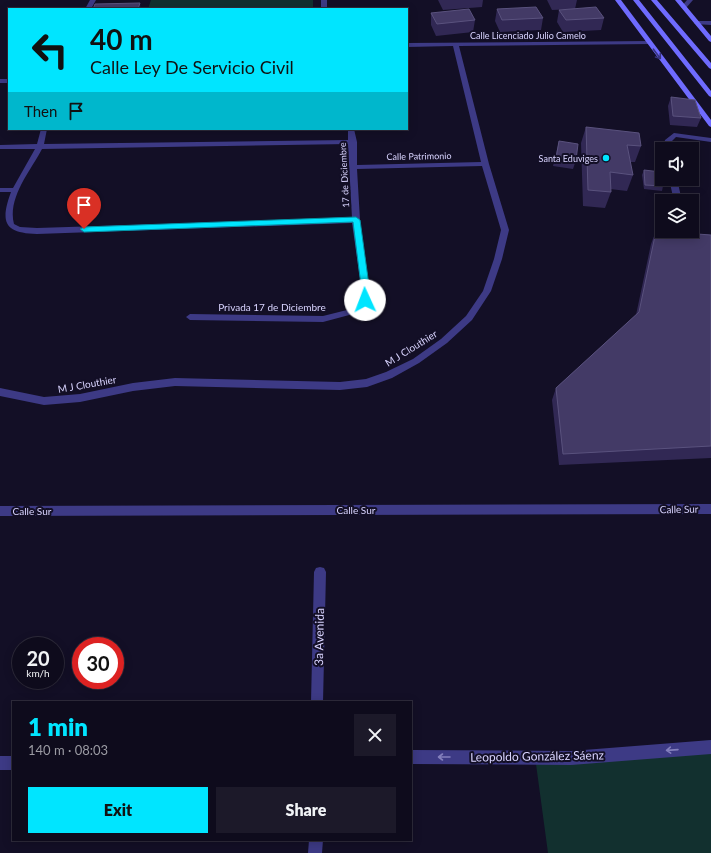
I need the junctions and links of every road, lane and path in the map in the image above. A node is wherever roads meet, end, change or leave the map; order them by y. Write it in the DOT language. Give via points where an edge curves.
graph roads {
  1 [pos="618,0"];
  2 [pos="636,0"];
  3 [pos="654,0"];
  4 [pos="678,0"];
  5 [pos="690,0"];
  6 [pos="684,7"];
  7 [pos="697,23"];
  8 [pos="711,23"];
  9 [pos="711,40"];
  10 [pos="649,43"];
  11 [pos="456,44"];
  12 [pos="408,45"];
  13 [pos="711,67"];
  14 [pos="711,95"];
  15 [pos="711,125"];
  16 [pos="44,130"];
  17 [pos="351,130"];
  18 [pos="711,140"];
  19 [pos="353,142"];
  20 [pos="669,142"];
  21 [pos="40,146"];
  22 [pos="0,147"];
  23 [pos="485,164"];
  24 [pos="354,167"];
  25 [pos="0,190"];
  26 [pos="12,190"];
  27 [pos="356,220"];
  28 [pos="190,317"];
  29 [pos="0,392"];
  30 [pos="711,509"];
  31 [pos="0,511"];
  32 [pos="320,572"];
  33 [pos="317,701"];
  34 [pos="711,747"];
  35 [pos="412,757"];
  36 [pos="0,763"];
  37 [pos="12,763"];
  38 [pos="316,841"];
  39 [pos="316,853"];
  1 -- 10 [label="street"];
  2 -- 14 [label="street"];
  3 -- 13 [label="street"];
  4 -- 6 [label="street"];
  5 -- 6 [label="street"];
  6 -- 7 [label="street"];
  7 -- 8 [label="street"];
  7 -- 9 [label="street"];
  10 -- 11 [label="street, Calle Licenciado Julio Camelo"];
  10 -- 15 [label="street, one-way"];
  11 -- 12 [label="street, Calle Licenciado Julio Camelo"];
  11 -- 23 [label="street, M J Clouthier"];
  16 -- 21 [label="street"];
  17 -- 19 [label="street, 17 de Diciembre"];
  18 -- 20 [label="street" via="674,135"];
  19 -- 21 [label="street"];
  19 -- 24 [label="street, 17 de Diciembre"];
  21 -- 22 [label="street"];
  21 -- 26 [label="street"];
  23 -- 24 [label="street, Calle Patrimonio"];
  23 -- 29 [label="street, M J Clouthier" via="505,230 487,291 469,318 444,341 416,361 389,375 367,383 340,386 175,382 44,401"];
  24 -- 27 [label="street, 17 de Diciembre"];
  25 -- 26 [label="street"];
  26 -- 27 [label="street" via="7,213 10,225 37,232"];
  27 -- 28 [label="street, Privada 17 de Diciembre" via="366,293 365,300 358,308 323,319"];
  30 -- 31 [label="street, Calle Sur"];
  32 -- 33 [label="street, 3a Avenida"];
  34 -- 35 [label="street, Leopoldo González Sáenz, one-way" via="571,758"];
  36 -- 37 [label="street"];
  38 -- 39 [label="street"];
}
